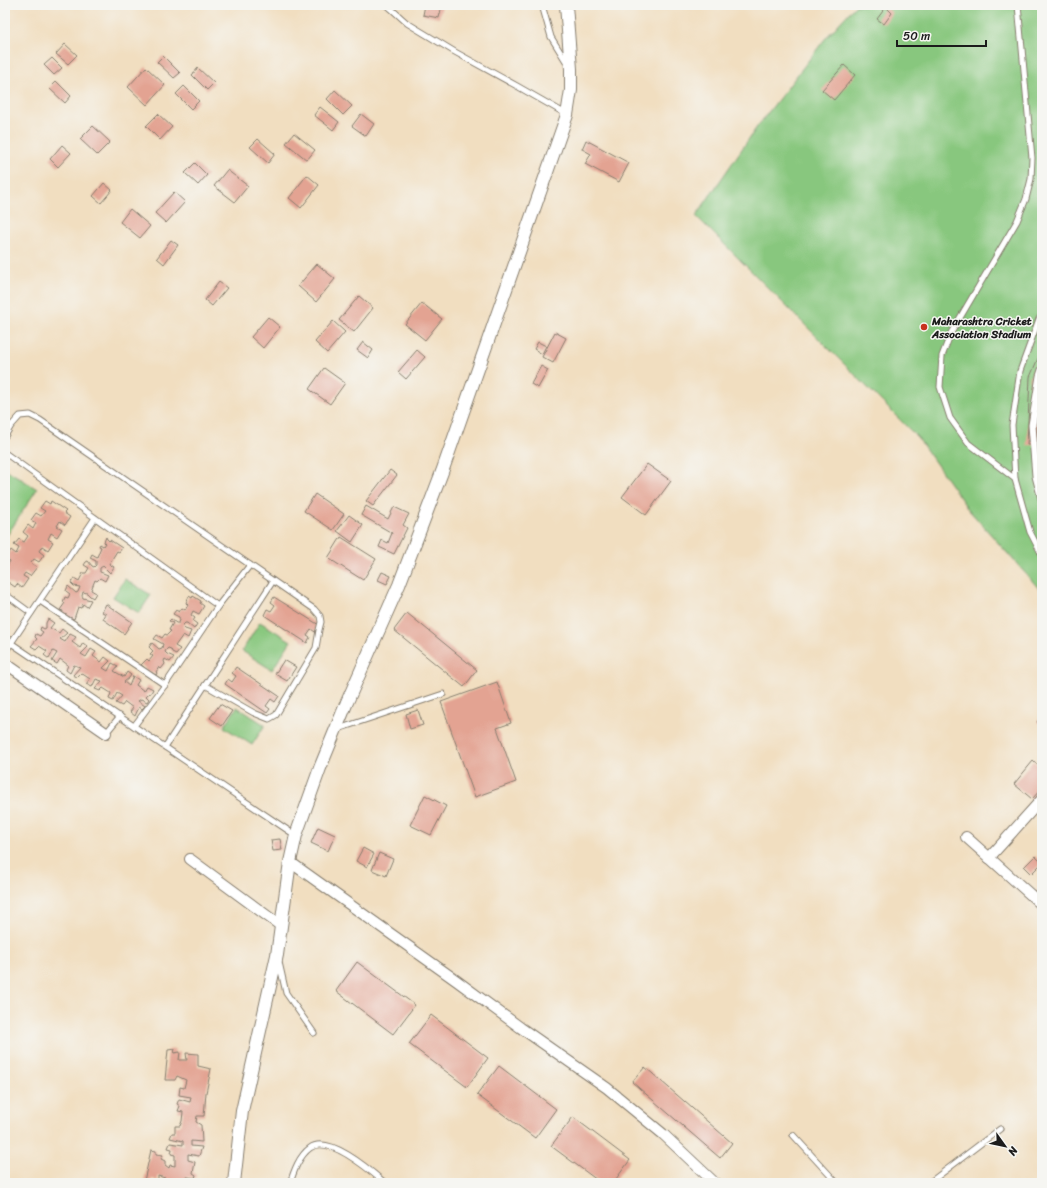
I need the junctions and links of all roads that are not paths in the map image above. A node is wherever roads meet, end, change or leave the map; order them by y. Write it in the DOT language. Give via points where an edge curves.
graph roads {
  1 [pos="387,5"];
  2 [pos="542,5"];
  3 [pos="566,5"];
  4 [pos="1018,5"];
  5 [pos="571,69"];
  6 [pos="567,115"];
  7 [pos="1042,315"];
  8 [pos="1042,370"];
  9 [pos="5,436"];
  10 [pos="5,453"];
  11 [pos="1015,479"];
  12 [pos="1042,499"];
  13 [pos="95,518"];
  14 [pos="1042,555"];
  15 [pos="250,565"];
  16 [pos="273,581"];
  17 [pos="5,594"];
  18 [pos="40,601"];
  19 [pos="218,606"];
  20 [pos="31,613"];
  21 [pos="11,643"];
  22 [pos="5,652"];
  23 [pos="5,663"];
  24 [pos="165,685"];
  25 [pos="205,685"];
  26 [pos="443,694"];
  27 [pos="120,716"];
  28 [pos="134,726"];
  29 [pos="336,730"];
  30 [pos="106,733"];
  31 [pos="165,747"];
  32 [pos="1042,799"];
  33 [pos="296,835"];
  34 [pos="966,837"];
  35 [pos="989,858"];
  36 [pos="190,859"];
  37 [pos="290,862"];
  38 [pos="1042,905"];
  39 [pos="280,926"];
  40 [pos="277,955"];
  41 [pos="314,1033"];
  42 [pos="1000,1129"];
  43 [pos="793,1135"];
  44 [pos="234,1183"];
  45 [pos="290,1183"];
  46 [pos="385,1183"];
  47 [pos="715,1183"];
  48 [pos="838,1183"];
  49 [pos="929,1183"];
  1 -- 6 [label="lane" via="407,23"];
  2 -- 5 [label="lane" via="551,37"];
  3 -- 5 [label="street"];
  4 -- 11 [label="lane" via="1032,158 1031,179 1018,221 951,333 942,356 940,387 950,418 968,442"];
  5 -- 6 [label="street"];
  6 -- 29 [label="street" via="442,472 399,585"];
  7 -- 11 [label="lane" via="1020,371 1012,425"];
  8 -- 12 [label="street" via="1032,425 1036,476"];
  9 -- 15 [label="lane" via="20,416 30,415"];
  10 -- 13 [label="lane"];
  11 -- 14 [label="lane" via="1030,532"];
  13 -- 18 [label="lane"];
  13 -- 19 [label="lane"];
  15 -- 16 [label="lane"];
  15 -- 19 [label="lane"];
  16 -- 25 [label="lane"];
  16 -- 25 [label="lane" via="314,609 321,622 316,648 276,715 269,719 254,713"];
  17 -- 20 [label="lane"];
  18 -- 20 [label="lane"];
  18 -- 24 [label="lane"];
  19 -- 24 [label="lane"];
  20 -- 21 [label="lane"];
  21 -- 22 [label="lane"];
  21 -- 27 [label="lane"];
  23 -- 30 [label="street"];
  24 -- 28 [label="lane"];
  25 -- 31 [label="lane"];
  26 -- 29 [label="lane"];
  27 -- 28 [label="lane"];
  27 -- 30 [label="lane"];
  28 -- 31 [label="lane"];
  29 -- 33 [label="street"];
  31 -- 33 [label="lane"];
  32 -- 35 [label="street"];
  33 -- 37 [label="street"];
  34 -- 35 [label="street"];
  35 -- 38 [label="street"];
  36 -- 39 [label="street"];
  37 -- 39 [label="street"];
  37 -- 47 [label="street" via="607,1088 663,1134"];
  39 -- 40 [label="street"];
  40 -- 41 [label="lane" via="286,993"];
  40 -- 44 [label="street" via="242,1111"];
  42 -- 49 [label="lane"];
  43 -- 48 [label="lane"];
  45 -- 46 [label="lane" via="303,1155 311,1147 319,1145 331,1146 346,1154"];
}
